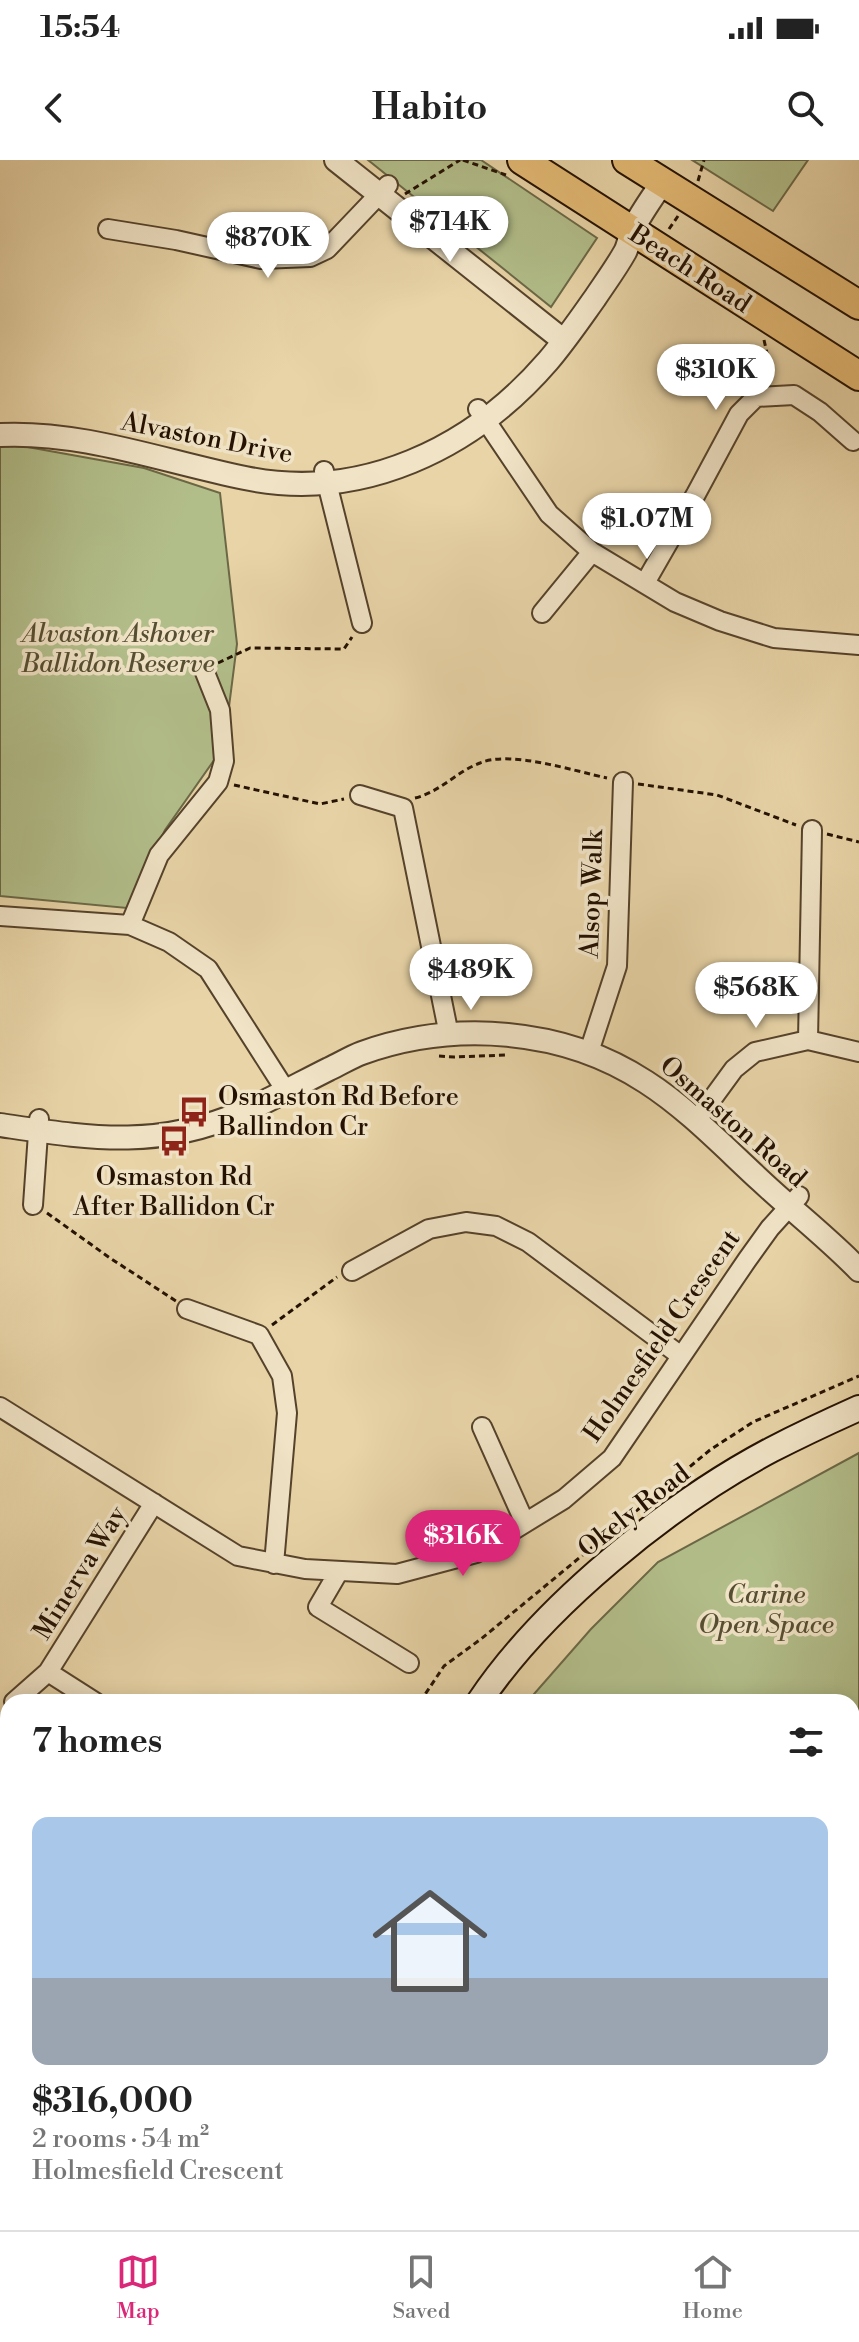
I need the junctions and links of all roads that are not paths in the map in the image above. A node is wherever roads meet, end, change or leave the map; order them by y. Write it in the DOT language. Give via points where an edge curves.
graph roads {
  1 [pos="336,160"];
  2 [pos="357,160"];
  3 [pos="522,160"];
  4 [pos="627,160"];
  5 [pos="662,183"];
  6 [pos="390,192"];
  7 [pos="108,229"];
  8 [pos="632,232"];
  9 [pos="859,305"];
  10 [pos="563,333"];
  11 [pos="859,376"];
  12 [pos="481,414"];
  13 [pos="0,422"];
  14 [pos="0,435"];
  15 [pos="853,441"];
  16 [pos="325,478"];
  17 [pos="592,552"];
  18 [pos="645,583"];
  19 [pos="542,613"];
  20 [pos="362,623"];
  21 [pos="859,645"];
  22 [pos="204,670"];
  23 [pos="623,782"];
  24 [pos="360,795"];
  25 [pos="812,830"];
  26 [pos="0,916"];
  27 [pos="130,925"];
  28 [pos="447,1028"];
  29 [pos="808,1040"];
  30 [pos="591,1045"];
  31 [pos="859,1052"];
  32 [pos="283,1086"];
  33 [pos="0,1113"];
  34 [pos="700,1115"];
  35 [pos="0,1125"];
  36 [pos="38,1125"];
  37 [pos="794,1202"];
  38 [pos="33,1205"];
  39 [pos="859,1252"];
  40 [pos="859,1270"];
  41 [pos="352,1271"];
  42 [pos="187,1309"];
  43 [pos="681,1356"];
  44 [pos="0,1407"];
  45 [pos="859,1408"];
  46 [pos="482,1427"];
  47 [pos="154,1503"];
  48 [pos="525,1523"];
  49 [pos="274,1564"];
  50 [pos="339,1571"];
  51 [pos="409,1663"];
  52 [pos="48,1672"];
  53 [pos="23,1694"];
  54 [pos="82,1694"];
  55 [pos="484,1694"];
  1 -- 6 [label="street"];
  2 -- 6 [label="street"];
  3 -- 8 [label="main road, Beach Road"];
  4 -- 5 [label="main road"];
  5 -- 8 [label="street, Alvaston Drive"];
  5 -- 9 [label="main road"];
  6 -- 7 [label="street" via="327,249 310,257 261,259"];
  6 -- 10 [label="street"];
  8 -- 10 [label="street, Alvaston Drive" via="627,250"];
  8 -- 11 [label="main road, Beach Road"];
  10 -- 12 [label="street, Alvaston Drive" via="520,391"];
  12 -- 16 [label="street, Alvaston Drive" via="460,438 421,458 356,479"];
  12 -- 17 [label="street" via="549,514"];
  13 -- 16 [label="street, Alvaston Drive" via="89,428 249,468"];
  14 -- 16 [label="street, Alvaston Drive" via="65,438 248,479 294,485"];
  15 -- 18 [label="street" via="794,395 756,397 739,414"];
  16 -- 20 [label="street"];
  17 -- 18 [label="street"];
  17 -- 19 [label="street"];
  18 -- 21 [label="street" via="675,602 774,638"];
  22 -- 27 [label="street" via="220,710 224,761 218,782 159,855"];
  23 -- 30 [label="street, Alsop Walk" via="617,966"];
  24 -- 28 [label="street" via="403,808"];
  25 -- 29 [label="street"];
  26 -- 27 [label="street"];
  27 -- 32 [label="street" via="169,942 208,969"];
  28 -- 30 [label="street, Osmaston Road"];
  28 -- 32 [label="street, Osmaston Road" via="361,1053"];
  29 -- 31 [label="street"];
  29 -- 34 [label="street" via="755,1052 734,1069"];
  30 -- 34 [label="street, Osmaston Road"];
  32 -- 36 [label="street, Osmaston Road" via="216,1123 172,1134 99,1139"];
  33 -- 36 [label="street, Osmaston Road"];
  34 -- 37 [label="street, Osmaston Road"];
  35 -- 36 [label="street, Osmaston Road"];
  36 -- 38 [label="street"];
  37 -- 39 [label="street, Osmaston Road"];
  37 -- 40 [label="street, Osmaston Road"];
  37 -- 43 [label="street, Holmesfield Crescent"];
  41 -- 43 [label="street" via="429,1229 466,1222 496,1226 528,1242"];
  42 -- 49 [label="street" via="259,1335 282,1376 287,1413"];
  43 -- 48 [label="street, Holmesfield Crescent" via="612,1458 564,1499"];
  44 -- 47 [label="street, Holmesfield Crescent"];
  45 -- 55 [label="main road, Okely Road" via="769,1451 668,1517 559,1607"];
  46 -- 48 [label="street"];
  47 -- 49 [label="street, Holmesfield Crescent" via="238,1556"];
  47 -- 52 [label="street, Minerva Way"];
  48 -- 50 [label="street, Holmesfield Crescent" via="476,1553 397,1574"];
  49 -- 50 [label="street, Holmesfield Crescent"];
  50 -- 51 [label="street" via="318,1607"];
  52 -- 53 [label="street, Minerva Way"];
  52 -- 54 [label="street"];
}
